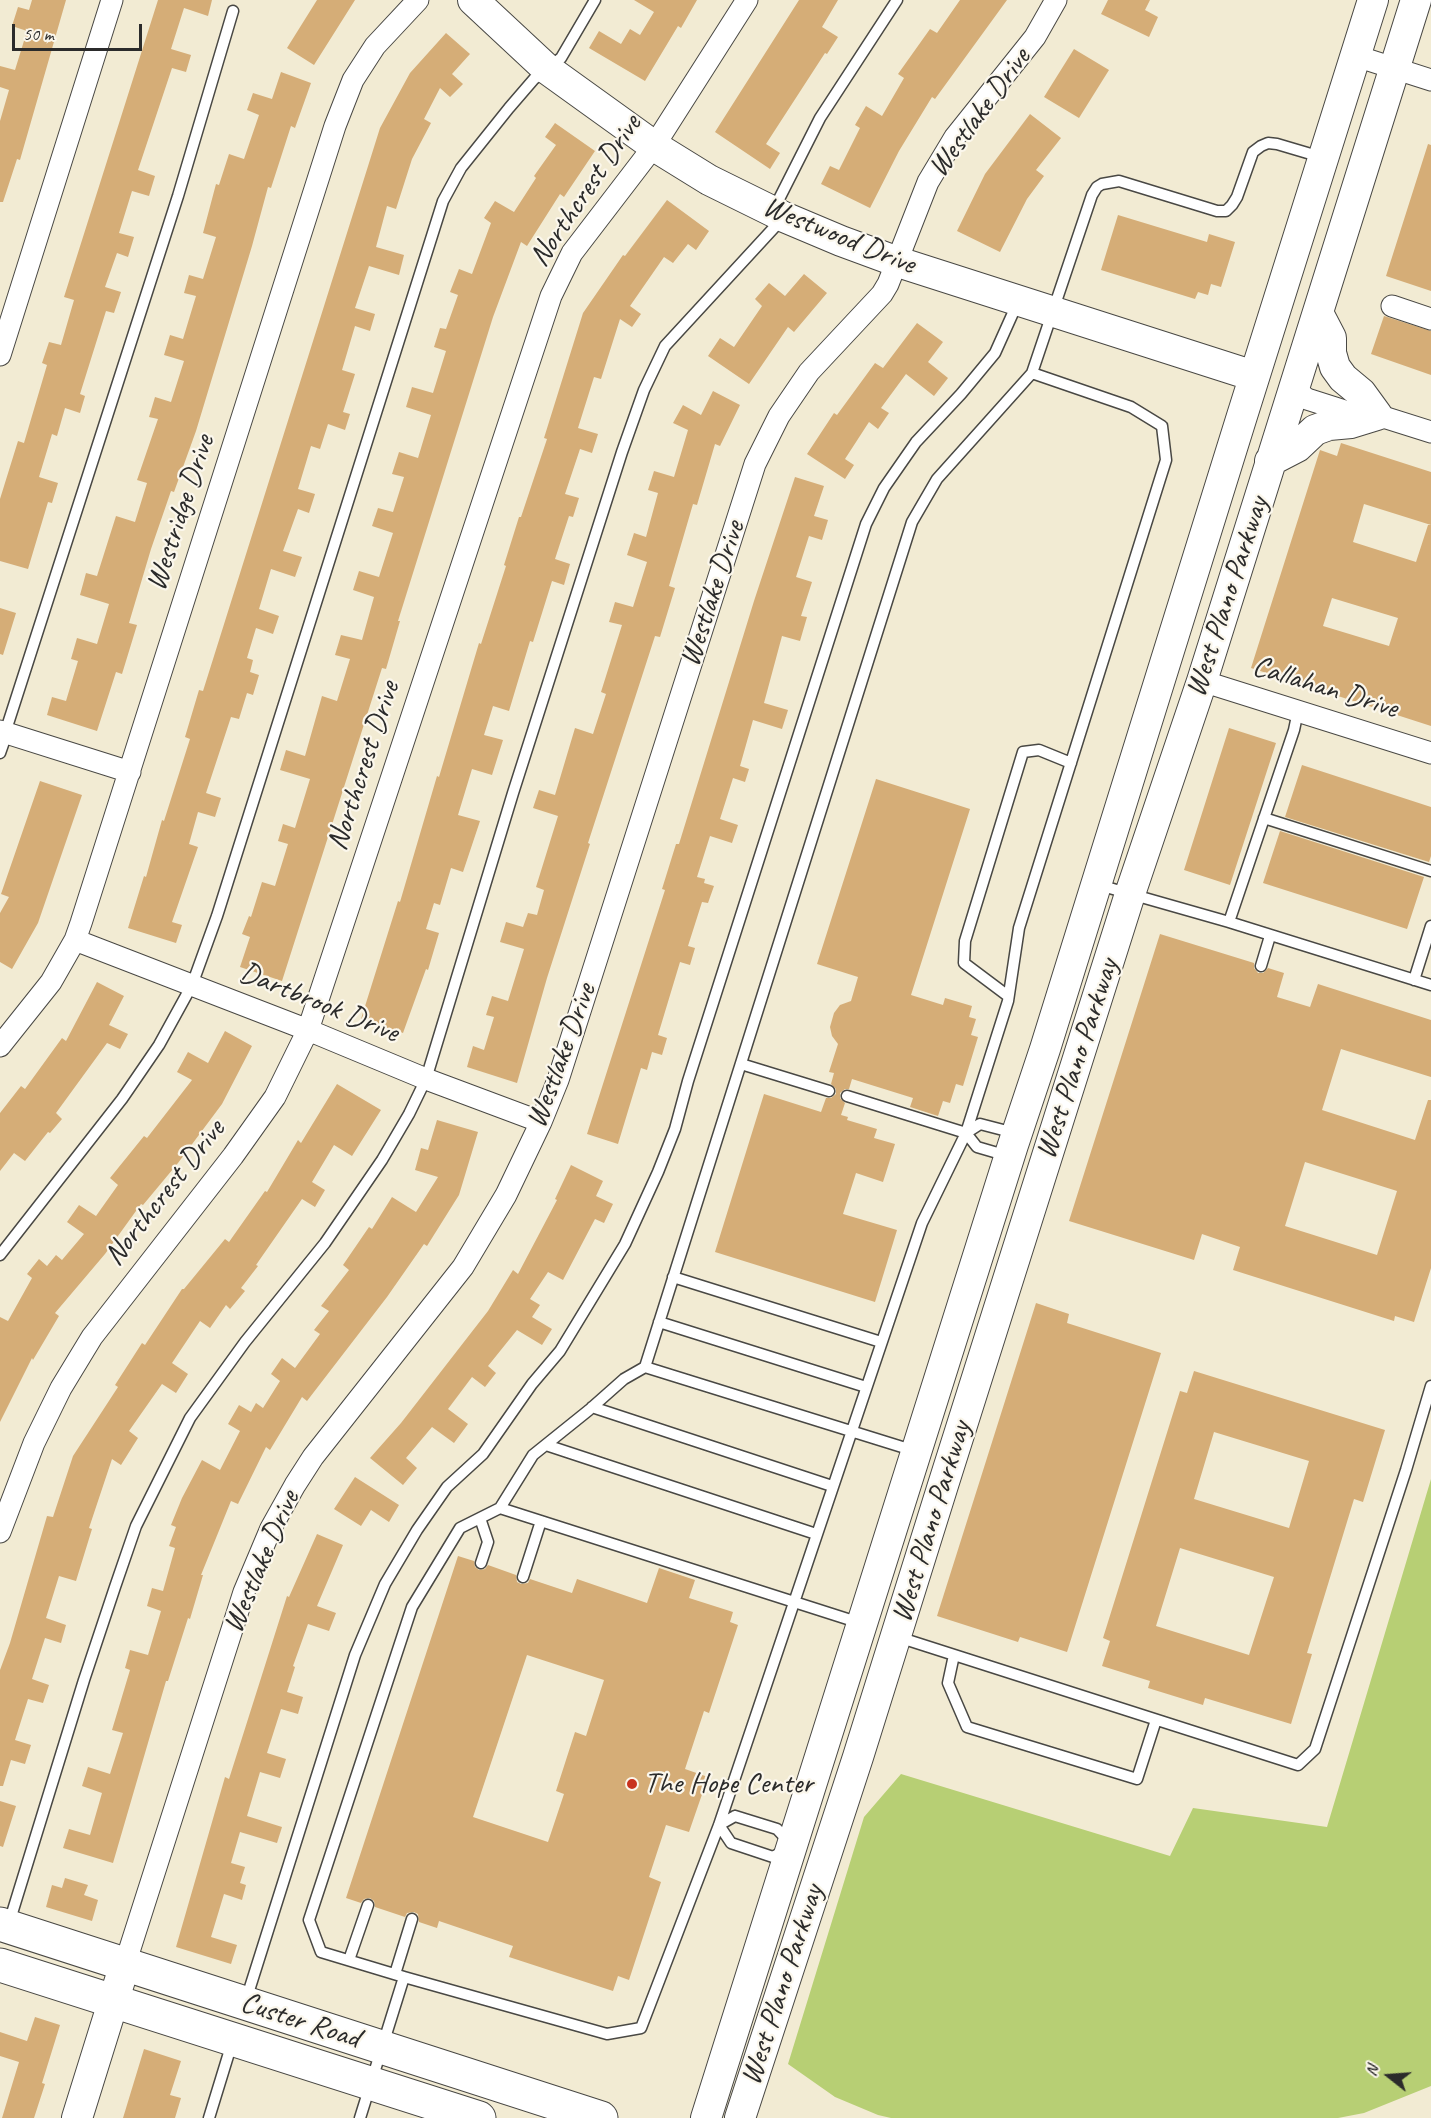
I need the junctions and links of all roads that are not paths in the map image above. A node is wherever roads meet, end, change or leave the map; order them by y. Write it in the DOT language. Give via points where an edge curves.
graph roads {
  1 [pos="112,0"];
  2 [pos="418,0"];
  3 [pos="473,0"];
  4 [pos="595,0"];
  5 [pos="747,0"];
  6 [pos="897,0"];
  7 [pos="1056,0"];
  8 [pos="1373,0"];
  9 [pos="1416,0"];
  10 [pos="233,11"];
  11 [pos="1356,56"];
  12 [pos="547,69"];
  13 [pos="1395,69"];
  14 [pos="1431,80"];
  15 [pos="654,146"];
  16 [pos="1323,158"];
  17 [pos="778,214"];
  18 [pos="898,262"];
  19 [pos="1019,300"];
  20 [pos="1392,306"];
  21 [pos="1275,310"];
  22 [pos="1054,311"];
  23 [pos="1318,313"];
  24 [pos="1431,319"];
  25 [pos="1296,352"];
  26 [pos="0,355"];
  27 [pos="1032,374"];
  28 [pos="1293,389"];
  29 [pos="1253,398"];
  30 [pos="1377,415"];
  31 [pos="1431,432"];
  32 [pos="1270,461"];
  33 [pos="1202,681"];
  34 [pos="1299,711"];
  35 [pos="3,738"];
  36 [pos="1431,753"];
  37 [pos="1071,762"];
  38 [pos="130,772"];
  39 [pos="1264,819"];
  40 [pos="1431,871"];
  41 [pos="1096,884"];
  42 [pos="1130,894"];
  43 [pos="1229,922"];
  44 [pos="1431,926"];
  45 [pos="1270,936"];
  46 [pos="75,940"];
  47 [pos="1261,966"];
  48 [pos="1414,980"];
  49 [pos="192,985"];
  50 [pos="1431,985"];
  51 [pos="1008,996"];
  52 [pos="308,1030"];
  53 [pos="0,1046"];
  54 [pos="741,1064"];
  55 [pos="426,1079"];
  56 [pos="829,1091"];
  57 [pos="847,1096"];
  58 [pos="541,1122"];
  59 [pos="966,1133"];
  60 [pos="1013,1145"];
  61 [pos="1049,1150"];
  62 [pos="0,1255"];
  63 [pos="674,1277"];
  64 [pos="659,1322"];
  65 [pos="881,1342"];
  66 [pos="645,1367"];
  67 [pos="1431,1386"];
  68 [pos="866,1387"];
  69 [pos="592,1407"];
  70 [pos="851,1431"];
  71 [pos="546,1445"];
  72 [pos="918,1451"];
  73 [pos="832,1486"];
  74 [pos="500,1508"];
  75 [pos="480,1518"];
  76 [pos="542,1521"];
  77 [pos="0,1532"];
  78 [pos="816,1534"];
  79 [pos="481,1563"];
  80 [pos="523,1577"];
  81 [pos="793,1602"];
  82 [pos="865,1619"];
  83 [pos="896,1637"];
  84 [pos="954,1655"];
  85 [pos="1156,1720"];
  86 [pos="858,1757"];
  87 [pos="719,1825"];
  88 [pos="793,1846"];
  89 [pos="368,1905"];
  90 [pos="412,1919"];
  91 [pos="4,1925"];
  92 [pos="349,1960"];
  93 [pos="125,1964"];
  94 [pos="0,1965"];
  95 [pos="399,1976"];
  96 [pos="114,2002"];
  97 [pos="245,2003"];
  98 [pos="233,2040"];
  99 [pos="382,2048"];
  100 [pos="371,2084"];
  101 [pos="77,2118"];
  102 [pos="209,2118"];
  103 [pos="360,2118"];
  104 [pos="478,2118"];
  105 [pos="601,2118"];
  106 [pos="706,2118"];
  107 [pos="740,2118"];
  1 -- 26 [label="street"];
  2 -- 38 [label="street, Westridge Drive" via="375,46 353,80 335,126"];
  3 -- 12 [label="main road, Westwood Drive"];
  4 -- 12 [label="lane" via="561,58"];
  5 -- 15 [label="street, Northcrest Drive"];
  6 -- 17 [label="lane" via="820,118"];
  7 -- 18 [label="street, Westlake Drive" via="1035,37 955,137 928,183"];
  8 -- 11 [label="main road, West Plano Parkway"];
  9 -- 13 [label="main road, West Plano Parkway"];
  10 -- 35 [label="lane" via="178,196"];
  11 -- 13 [label="street"];
  11 -- 16 [label="main road, West Plano Parkway"];
  12 -- 15 [label="main road, Westwood Drive"];
  12 -- 49 [label="lane" via="534,79 461,168 443,201 218,916"];
  13 -- 14 [label="street"];
  13 -- 23 [label="main road, West Plano Parkway"];
  15 -- 17 [label="main road, Westwood Drive" via="709,180"];
  15 -- 52 [label="street, Northcrest Drive" via="572,254 551,296"];
  16 -- 21 [label="main road, West Plano Parkway"];
  16 -- 22 [label="lane" via="1277,144 1260,146 1253,152 1237,196 1226,211 1119,181 1097,187"];
  17 -- 18 [label="main road, Westwood Drive"];
  17 -- 55 [label="lane" via="665,346 644,390 513,793"];
  18 -- 19 [label="main road, Westwood Drive"];
  18 -- 58 [label="street, Westlake Drive" via="882,294 809,372 779,416 755,464 562,1069"];
  19 -- 22 [label="main road, Westwood Drive"];
  19 -- 97 [label="lane" via="995,353 916,442 884,488 866,524 675,1129 658,1172 625,1244 560,1351 531,1384 483,1454 447,1487 385,1584 351,1665"];
  20 -- 24 [label="street"];
  21 -- 25 [label="main road"];
  21 -- 29 [label="main road, West Plano Parkway"];
  22 -- 27 [label="lane"];
  22 -- 29 [label="main road, Westwood Drive"];
  23 -- 25 [label="main road, West Plano Parkway"];
  23 -- 30 [label="main road" via="1331,338 1335,367"];
  25 -- 28 [label="main road, West Plano Parkway"];
  25 -- 29 [label="main road"];
  27 -- 37 [label="lane" via="1131,407 1162,426 1166,460"];
  27 -- 54 [label="lane" via="937,479 912,522"];
  28 -- 29 [label="main road"];
  28 -- 30 [label="street" via="1307,399 1354,414"];
  28 -- 32 [label="main road, West Plano Parkway"];
  29 -- 32 [label="main road"];
  29 -- 41 [label="main road, West Plano Parkway"];
  30 -- 31 [label="street"];
  30 -- 32 [label="main road" via="1315,430 1297,447"];
  32 -- 33 [label="main road, West Plano Parkway"];
  33 -- 34 [label="street, Callahan Drive"];
  33 -- 42 [label="main road, West Plano Parkway"];
  34 -- 36 [label="street, Callahan Drive"];
  34 -- 39 [label="lane"];
  35 -- 38 [label="street"];
  37 -- 51 [label="lane" via="1019,928"];
  37 -- 51 [label="lane" via="1039,750 1023,752 965,941 964,963"];
  38 -- 46 [label="street, Westridge Drive"];
  39 -- 40 [label="lane"];
  39 -- 43 [label="lane"];
  41 -- 42 [label="lane"];
  41 -- 60 [label="main road, West Plano Parkway"];
  42 -- 43 [label="lane"];
  42 -- 61 [label="main road, West Plano Parkway"];
  43 -- 45 [label="lane"];
  44 -- 48 [label="lane"];
  45 -- 47 [label="lane"];
  45 -- 48 [label="lane"];
  46 -- 49 [label="street, Dartbrook Drive"];
  46 -- 53 [label="street, Westridge Drive" via="51,982"];
  48 -- 50 [label="lane"];
  49 -- 52 [label="street, Dartbrook Drive"];
  49 -- 62 [label="lane" via="159,1045 122,1099"];
  51 -- 59 [label="lane"];
  52 -- 55 [label="street, Dartbrook Drive"];
  52 -- 77 [label="street, Northcrest Drive" via="275,1097 92,1337 34,1443"];
  54 -- 56 [label="lane"];
  54 -- 63 [label="lane"];
  55 -- 58 [label="street, Dartbrook Drive"];
  55 -- 91 [label="lane" via="382,1160 325,1243 190,1418 136,1526"];
  57 -- 59 [label="lane"];
  58 -- 93 [label="street, Westlake Drive" via="506,1195 463,1267 313,1458 271,1528 244,1592"];
  59 -- 60 [label="lane" via="977,1147 1002,1154"];
  59 -- 60 [label="lane" via="980,1124 1007,1131"];
  59 -- 65 [label="lane" via="922,1222"];
  60 -- 61 [label="main road"];
  60 -- 72 [label="main road, West Plano Parkway"];
  61 -- 83 [label="main road, West Plano Parkway"];
  63 -- 64 [label="lane"];
  63 -- 65 [label="lane"];
  64 -- 66 [label="lane"];
  64 -- 68 [label="lane"];
  65 -- 68 [label="lane"];
  66 -- 69 [label="lane" via="624,1379"];
  66 -- 70 [label="lane"];
  67 -- 85 [label="lane" via="1315,1749 1298,1765"];
  68 -- 70 [label="lane"];
  69 -- 71 [label="lane"];
  69 -- 73 [label="lane"];
  70 -- 72 [label="lane"];
  70 -- 73 [label="lane"];
  71 -- 74 [label="lane" via="533,1455"];
  71 -- 78 [label="lane"];
  72 -- 82 [label="main road, West Plano Parkway"];
  73 -- 78 [label="lane"];
  74 -- 75 [label="lane"];
  74 -- 76 [label="lane"];
  75 -- 79 [label="lane" via="488,1542"];
  75 -- 92 [label="lane" via="460,1528 412,1607 309,1920 321,1952"];
  76 -- 80 [label="lane"];
  76 -- 81 [label="lane"];
  78 -- 81 [label="lane"];
  81 -- 82 [label="lane"];
  81 -- 87 [label="lane"];
  82 -- 86 [label="main road" via="881,1646"];
  82 -- 88 [label="main road, West Plano Parkway"];
  83 -- 84 [label="lane"];
  83 -- 86 [label="main road, West Plano Parkway"];
  84 -- 85 [label="lane"];
  84 -- 85 [label="lane" via="948,1683 967,1727 1137,1779"];
  86 -- 107 [label="main road, West Plano Parkway"];
  87 -- 88 [label="lane" via="735,1816 777,1829"];
  87 -- 88 [label="lane" via="731,1843 773,1857"];
  87 -- 95 [label="lane" via="641,2028 606,2034"];
  88 -- 106 [label="main road, West Plano Parkway"];
  89 -- 92 [label="lane"];
  90 -- 95 [label="lane"];
  91 -- 93 [label="main road, Custer Road"];
  92 -- 95 [label="lane"];
  93 -- 96 [label="main road, Westlake Drive"];
  93 -- 97 [label="main road, Custer Road"];
  94 -- 96 [label="main road, Custer Road"];
  95 -- 99 [label="lane"];
  96 -- 98 [label="main road, Custer Road"];
  96 -- 101 [label="main road, Westlake Drive"];
  97 -- 99 [label="main road, Custer Road"];
  98 -- 100 [label="main road, Custer Road"];
  98 -- 102 [label="lane"];
  99 -- 100 [label="lane"];
  99 -- 105 [label="main road, Custer Road"];
  100 -- 103 [label="lane"];
  100 -- 104 [label="main road, Custer Road"];
}
